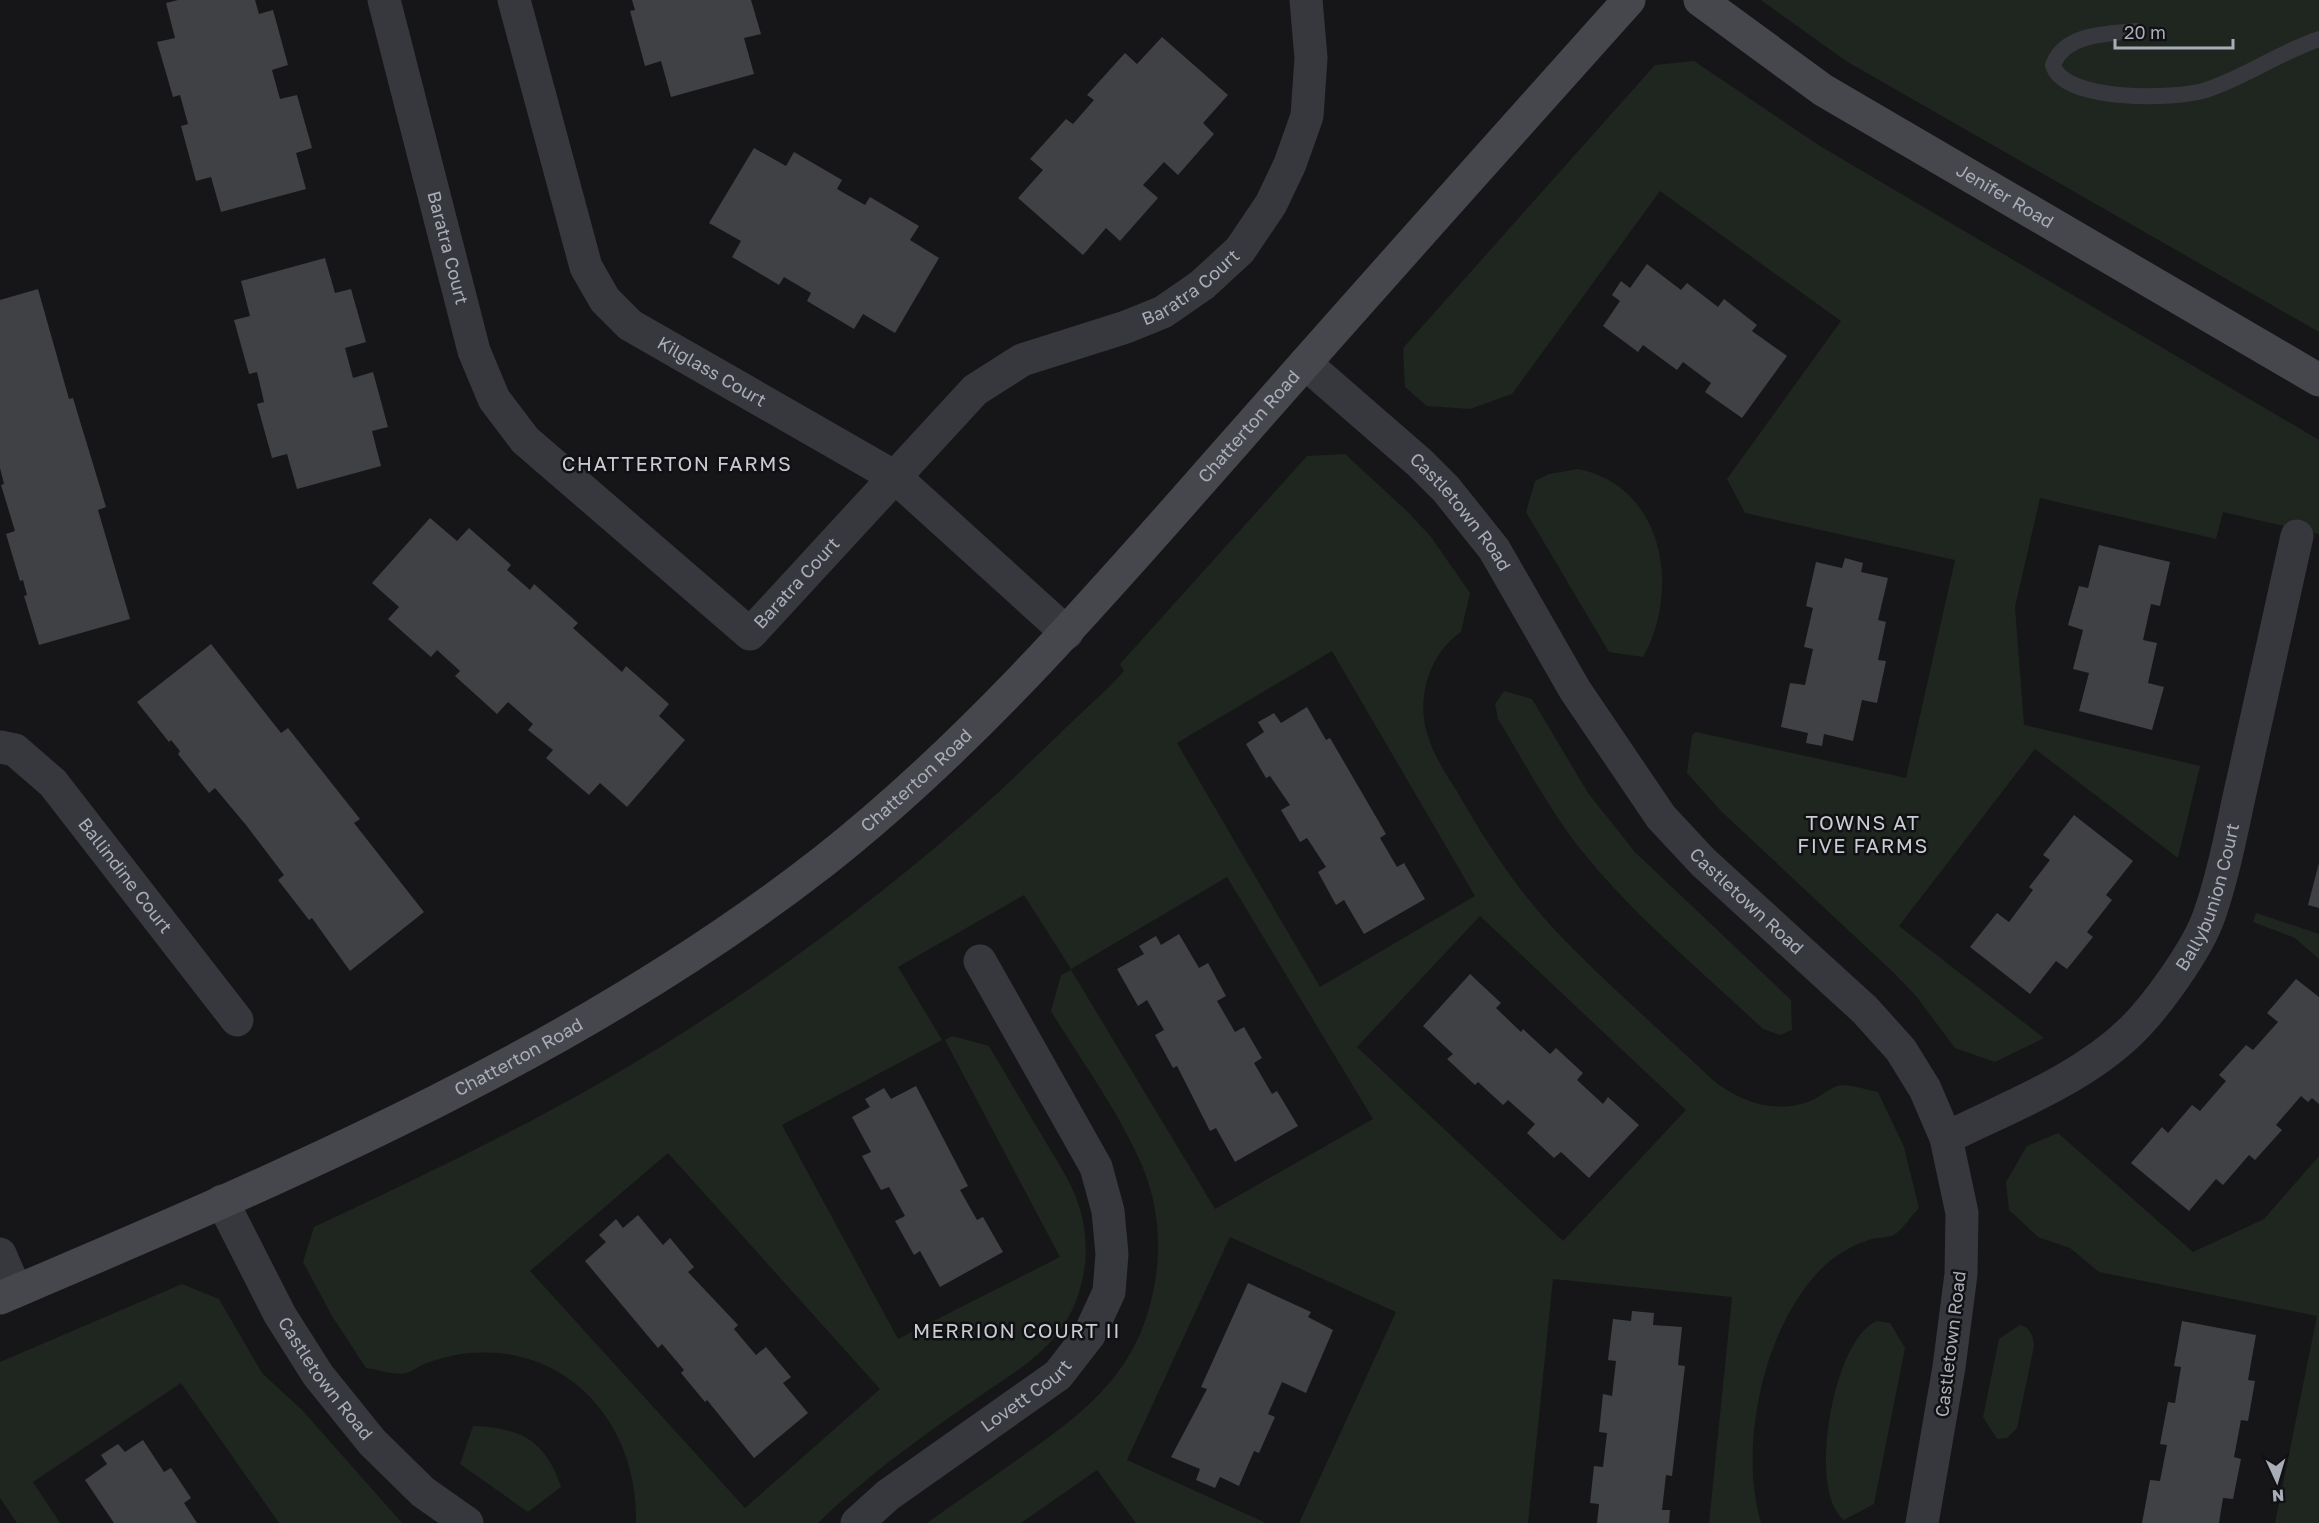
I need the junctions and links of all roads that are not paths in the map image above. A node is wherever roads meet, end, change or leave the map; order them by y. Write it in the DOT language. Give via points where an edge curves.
graph roads {
  1 [pos="384,0"];
  2 [pos="514,0"];
  3 [pos="1306,0"];
  4 [pos="1629,0"];
  5 [pos="1700,0"];
  6 [pos="2136,31"];
  7 [pos="2319,39"];
  8 [pos="1305,363"];
  9 [pos="2319,381"];
  10 [pos="895,477"];
  11 [pos="2297,536"];
  12 [pos="1067,633"];
  13 [pos="0,747"];
  14 [pos="980,961"];
  15 [pos="237,1020"];
  16 [pos="1946,1138"];
  17 [pos="222,1201"];
  18 [pos="0,1254"];
  19 [pos="8,1295"];
  20 [pos="467,1523"];
  21 [pos="857,1523"];
  22 [pos="1922,1523"];
  1 -- 10 [label="street, Baratra Court" via="474,351 494,399 525,440 750,634"];
  2 -- 10 [label="street, Kilglass Court" via="586,267 605,300 630,325"];
  3 -- 10 [label="street, Baratra Court" via="1311,58 1307,116 1271,204 1240,250 1202,285 1162,312 1022,360 975,390"];
  4 -- 8 [label="street, Chatterton Road"];
  5 -- 9 [label="street, Jenifer Road" via="1823,90"];
  6 -- 7 [label="lane" via="2065,45 2053,65 2055,74 2070,85 2096,92 2132,95 2203,91 2236,80"];
  8 -- 12 [label="street, Chatterton Road"];
  8 -- 16 [label="street, Castletown Road" via="1446,489 1494,549 1575,690 1661,817 1704,862 1865,1010 1901,1050 1925,1089"];
  10 -- 12 [label="street, Kilglass Court"];
  11 -- 16 [label="street, Ballybunion Court" via="2221,872 2208,918 2180,967 2156,1004 2130,1033 2098,1058 2067,1078"];
  12 -- 17 [label="street, Chatterton Road" via="938,762 833,853 703,947 549,1043 419,1111"];
  13 -- 15 [label="street, Ballindine Court" via="15,750 53,783"];
  14 -- 21 [label="street, Lovett Court" via="1096,1167 1108,1211 1112,1254 1109,1293 1089,1335 1058,1375 888,1495"];
  16 -- 22 [label="street, Castletown Road" via="1962,1213 1961,1274"];
  17 -- 19 [label="street, Chatterton Road"];
  17 -- 20 [label="street, Castletown Road" via="280,1315 318,1375 372,1442 423,1492"];
  18 -- 19 [label="street"];
}
